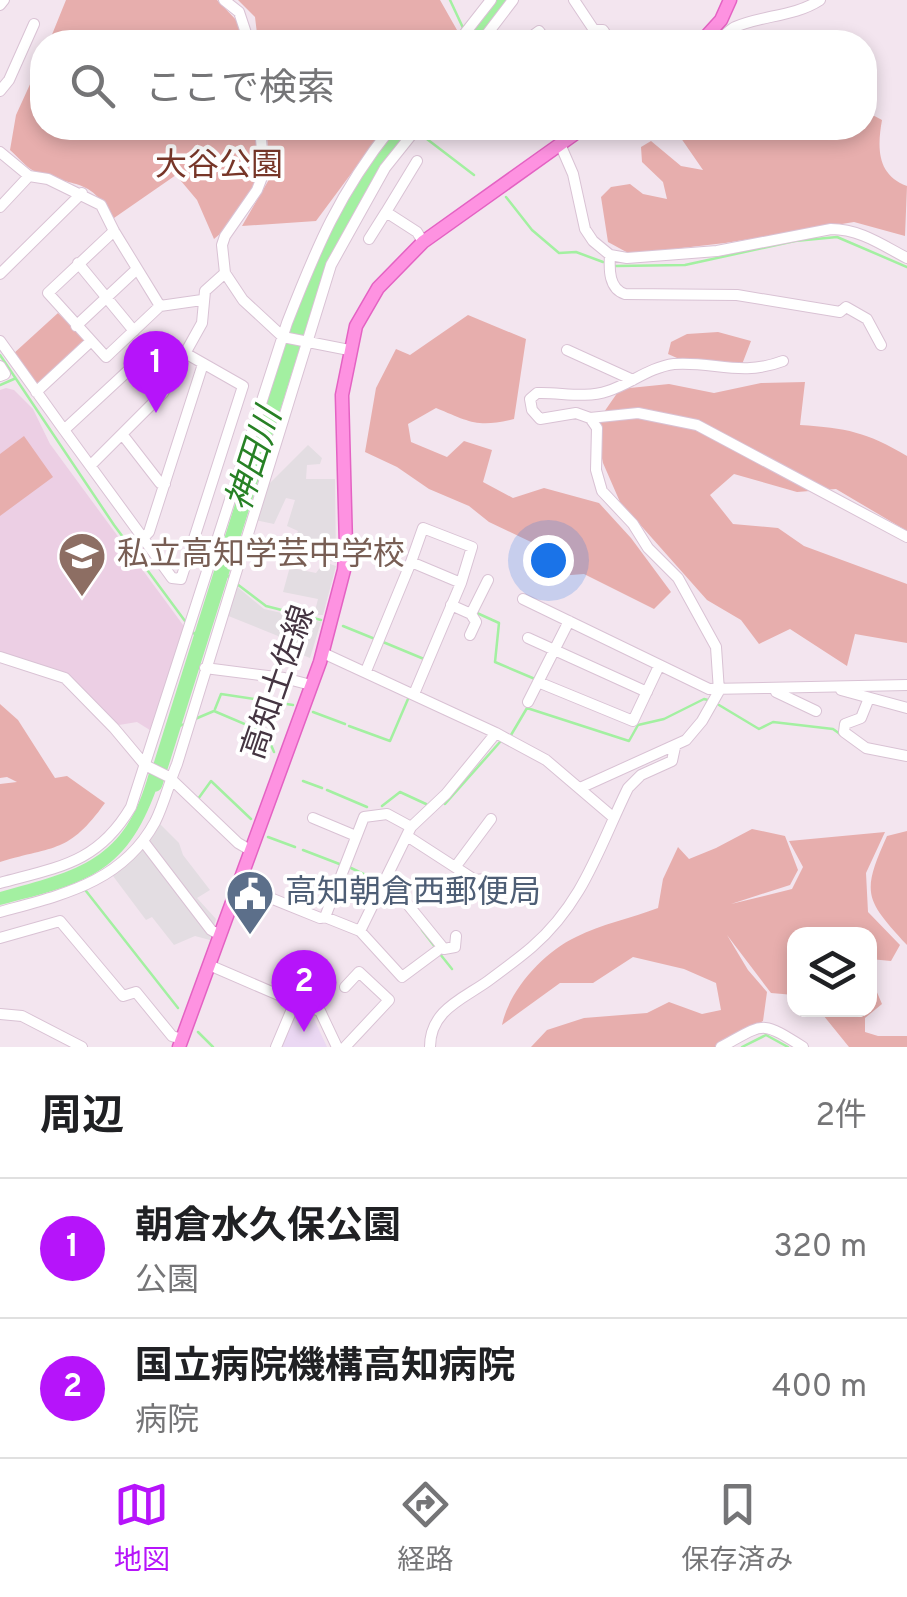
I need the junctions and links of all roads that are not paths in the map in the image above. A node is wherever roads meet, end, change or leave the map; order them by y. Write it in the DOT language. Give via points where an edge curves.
graph roads {
  1 [pos="224,0"];
  2 [pos="513,0"];
  3 [pos="574,0"];
  4 [pos="730,0"];
  5 [pos="820,0"];
  6 [pos="486,2"];
  7 [pos="34,24"];
  8 [pos="31,30"];
  9 [pos="245,30"];
  10 [pos="466,30"];
  11 [pos="491,30"];
  12 [pos="594,30"];
  13 [pos="712,30"];
  14 [pos="730,30"];
  15 [pos="30,33"];
  16 [pos="0,91"];
  17 [pos="261,140"];
  18 [pos="382,140"];
  19 [pos="407,140"];
  20 [pos="566,140"];
  21 [pos="560,144"];
  22 [pos="0,152"];
  23 [pos="417,161"];
  24 [pos="28,176"];
  25 [pos="82,193"];
  26 [pos="0,207"];
  27 [pos="386,212"];
  28 [pos="114,231"];
  29 [pos="210,239"];
  30 [pos="369,239"];
  31 [pos="423,242"];
  32 [pos="222,245"];
  33 [pos="610,255"];
  34 [pos="907,258"];
  35 [pos="78,263"];
  36 [pos="137,270"];
  37 [pos="224,273"];
  38 [pos="0,274"];
  39 [pos="106,298"];
  40 [pos="202,300"];
  41 [pos="160,306"];
  42 [pos="76,326"];
  43 [pos="134,332"];
  44 [pos="284,337"];
  45 [pos="0,341"];
  46 [pos="91,341"];
  47 [pos="304,343"];
  48 [pos="880,345"];
  49 [pos="349,350"];
  50 [pos="567,350"];
  51 [pos="185,353"];
  52 [pos="783,362"];
  53 [pos="203,364"];
  54 [pos="0,366"];
  55 [pos="0,376"];
  56 [pos="633,380"];
  57 [pos="36,392"];
  58 [pos="160,397"];
  59 [pos="590,418"];
  60 [pos="64,430"];
  61 [pos="122,434"];
  62 [pos="91,465"];
  63 [pos="165,484"];
  64 [pos="907,537"];
  65 [pos="143,538"];
  66 [pos="411,562"];
  67 [pos="488,580"];
  68 [pos="461,583"];
  69 [pos="523,599"];
  70 [pos="451,605"];
  71 [pos="471,614"];
  72 [pos="569,621"];
  73 [pos="470,636"];
  74 [pos="528,638"];
  75 [pos="554,650"];
  76 [pos="323,653"];
  77 [pos="0,657"];
  78 [pos="659,666"];
  79 [pos="205,668"];
  80 [pos="366,671"];
  81 [pos="538,682"];
  82 [pos="311,685"];
  83 [pos="907,685"];
  84 [pos="838,689"];
  85 [pos="772,690"];
  86 [pos="647,692"];
  87 [pos="414,694"];
  88 [pos="716,698"];
  89 [pos="869,698"];
  90 [pos="528,702"];
  91 [pos="907,708"];
  92 [pos="816,711"];
  93 [pos="496,732"];
  94 [pos="675,747"];
  95 [pos="907,756"];
  96 [pos="147,766"];
  97 [pos="170,778"];
  98 [pos="580,788"];
  99 [pos="312,818"];
  100 [pos="614,818"];
  101 [pos="490,819"];
  102 [pos="409,832"];
  103 [pos="356,836"];
  104 [pos="143,841"];
  105 [pos="250,850"];
  106 [pos="456,866"];
  107 [pos="387,878"];
  108 [pos="485,879"];
  109 [pos="0,883"];
  110 [pos="238,884"];
  111 [pos="0,912"];
  112 [pos="325,917"];
  113 [pos="360,930"];
  114 [pos="220,935"];
  115 [pos="456,936"];
  116 [pos="0,938"];
  117 [pos="437,951"];
  118 [pos="209,965"];
  119 [pos="344,987"];
  120 [pos="295,1002"];
  121 [pos="0,1014"];
  122 [pos="180,1043"];
  123 [pos="74,1045"];
  124 [pos="276,1047"];
  125 [pos="341,1047"];
  126 [pos="430,1047"];
  127 [pos="721,1047"];
  128 [pos="802,1047"];
  1 -- 9 [label="street" via="239,12"];
  2 -- 11 [label="street"];
  3 -- 12 [label="street"];
  4 -- 13 [label="main road"];
  5 -- 14 [label="street"];
  6 -- 10 [label="street"];
  7 -- 8 [label="street"];
  15 -- 16 [label="street"];
  17 -- 32 [label="street" via="258,190"];
  18 -- 44 [label="street" via="321,236"];
  19 -- 47 [label="street" via="354,217"];
  20 -- 21 [label="main road, 高知土佐線"];
  21 -- 31 [label="main road, 高知土佐線"];
  21 -- 33 [label="street" via="585,229"];
  22 -- 24 [label="street"];
  23 -- 27 [label="street"];
  24 -- 25 [label="street"];
  24 -- 26 [label="street"];
  25 -- 28 [label="street" via="101,204"];
  25 -- 38 [label="street"];
  27 -- 30 [label="street"];
  27 -- 31 [label="street"];
  28 -- 35 [label="street"];
  28 -- 36 [label="street"];
  29 -- 32 [label="street"];
  31 -- 49 [label="main road, 高知土佐線" via="378,288"];
  32 -- 37 [label="street"];
  33 -- 34 [label="street" via="717,251 848,229"];
  33 -- 48 [label="street" via="618,292 737,295 840,312 846,307 868,319"];
  35 -- 39 [label="street"];
  35 -- 42 [label="street" via="48,293"];
  36 -- 39 [label="street"];
  36 -- 41 [label="street"];
  37 -- 40 [label="street"];
  37 -- 44 [label="street"];
  39 -- 42 [label="street"];
  39 -- 43 [label="street"];
  40 -- 41 [label="street"];
  40 -- 51 [label="street" via="202,323"];
  41 -- 43 [label="street"];
  42 -- 46 [label="street"];
  43 -- 46 [label="street" via="106,357"];
  44 -- 47 [label="street"];
  44 -- 96 [label="street"];
  45 -- 57 [label="street"];
  46 -- 57 [label="street"];
  47 -- 49 [label="street"];
  47 -- 79 [label="street"];
  49 -- 76 [label="main road, 高知土佐線" via="342,414 346,546"];
  50 -- 56 [label="street"];
  51 -- 53 [label="street"];
  51 -- 58 [label="street"];
  52 -- 56 [label="street" via="754,370 677,364"];
  53 -- 63 [label="street"];
  53 -- 65 [label="street" via="243,386 181,579 172,578"];
  54 -- 55 [label="street"];
  56 -- 59 [label="street" via="606,392 530,398 540,419 576,413"];
  57 -- 60 [label="street"];
  58 -- 60 [label="street" via="131,368"];
  58 -- 61 [label="street"];
  59 -- 64 [label="street" via="638,413 697,425"];
  59 -- 88 [label="street" via="597,428 602,492 678,578 704,620 716,647"];
  60 -- 62 [label="street"];
  61 -- 62 [label="street"];
  61 -- 63 [label="street"];
  62 -- 65 [label="street"];
  63 -- 65 [label="street"];
  66 -- 68 [label="street"];
  66 -- 68 [label="street" via="423,528 472,547"];
  66 -- 80 [label="street"];
  67 -- 71 [label="street"];
  68 -- 70 [label="street"];
  69 -- 72 [label="street"];
  70 -- 71 [label="street"];
  70 -- 87 [label="street"];
  71 -- 73 [label="street" via="476,622"];
  72 -- 75 [label="street"];
  72 -- 78 [label="street"];
  74 -- 75 [label="street"];
  75 -- 81 [label="street"];
  75 -- 86 [label="street"];
  76 -- 80 [label="street"];
  76 -- 82 [label="main road, 高知土佐線"];
  77 -- 96 [label="street" via="65,678"];
  78 -- 86 [label="street"];
  78 -- 88 [label="street"];
  79 -- 82 [label="street"];
  79 -- 97 [label="street"];
  80 -- 87 [label="street"];
  81 -- 86 [label="street" via="634,721"];
  81 -- 90 [label="street"];
  82 -- 105 [label="main road, 高知土佐線"];
  83 -- 84 [label="street"];
  84 -- 85 [label="street"];
  84 -- 89 [label="street"];
  85 -- 88 [label="street"];
  85 -- 92 [label="street"];
  87 -- 93 [label="street"];
  88 -- 94 [label="street"];
  89 -- 91 [label="street"];
  89 -- 95 [label="street" via="861,718 845,724 844,732 866,748"];
  93 -- 98 [label="street"];
  93 -- 102 [label="street"];
  94 -- 98 [label="street"];
  94 -- 100 [label="street" via="672,761 628,788"];
  96 -- 97 [label="street"];
  96 -- 109 [label="street" via="117,830 92,853"];
  97 -- 104 [label="street"];
  97 -- 105 [label="street"];
  98 -- 100 [label="street"];
  99 -- 103 [label="street"];
  100 -- 126 [label="street" via="581,891 532,946 452,1003 435,1023"];
  101 -- 106 [label="street"];
  102 -- 103 [label="street" via="387,814 370,814"];
  102 -- 106 [label="street"];
  102 -- 107 [label="street"];
  103 -- 112 [label="street"];
  104 -- 111 [label="street" via="93,884"];
  104 -- 114 [label="street"];
  105 -- 110 [label="main road, 高知土佐線"];
  106 -- 108 [label="street"];
  107 -- 113 [label="street"];
  107 -- 115 [label="street" via="444,949 455,947"];
  110 -- 112 [label="street"];
  110 -- 114 [label="main road, 高知土佐線"];
  112 -- 113 [label="street"];
  113 -- 117 [label="street" via="402,977"];
  114 -- 118 [label="main road, 高知土佐線"];
  116 -- 122 [label="street" via="60,921 123,996 136,992"];
  118 -- 120 [label="street"];
  118 -- 122 [label="main road, 高知土佐線"];
  119 -- 125 [label="street" via="358,972 388,1000"];
  120 -- 124 [label="street"];
  120 -- 125 [label="street" via="320,1011"];
  121 -- 123 [label="street" via="22,1016"];
  127 -- 128 [label="street" via="770,1026"];
}
